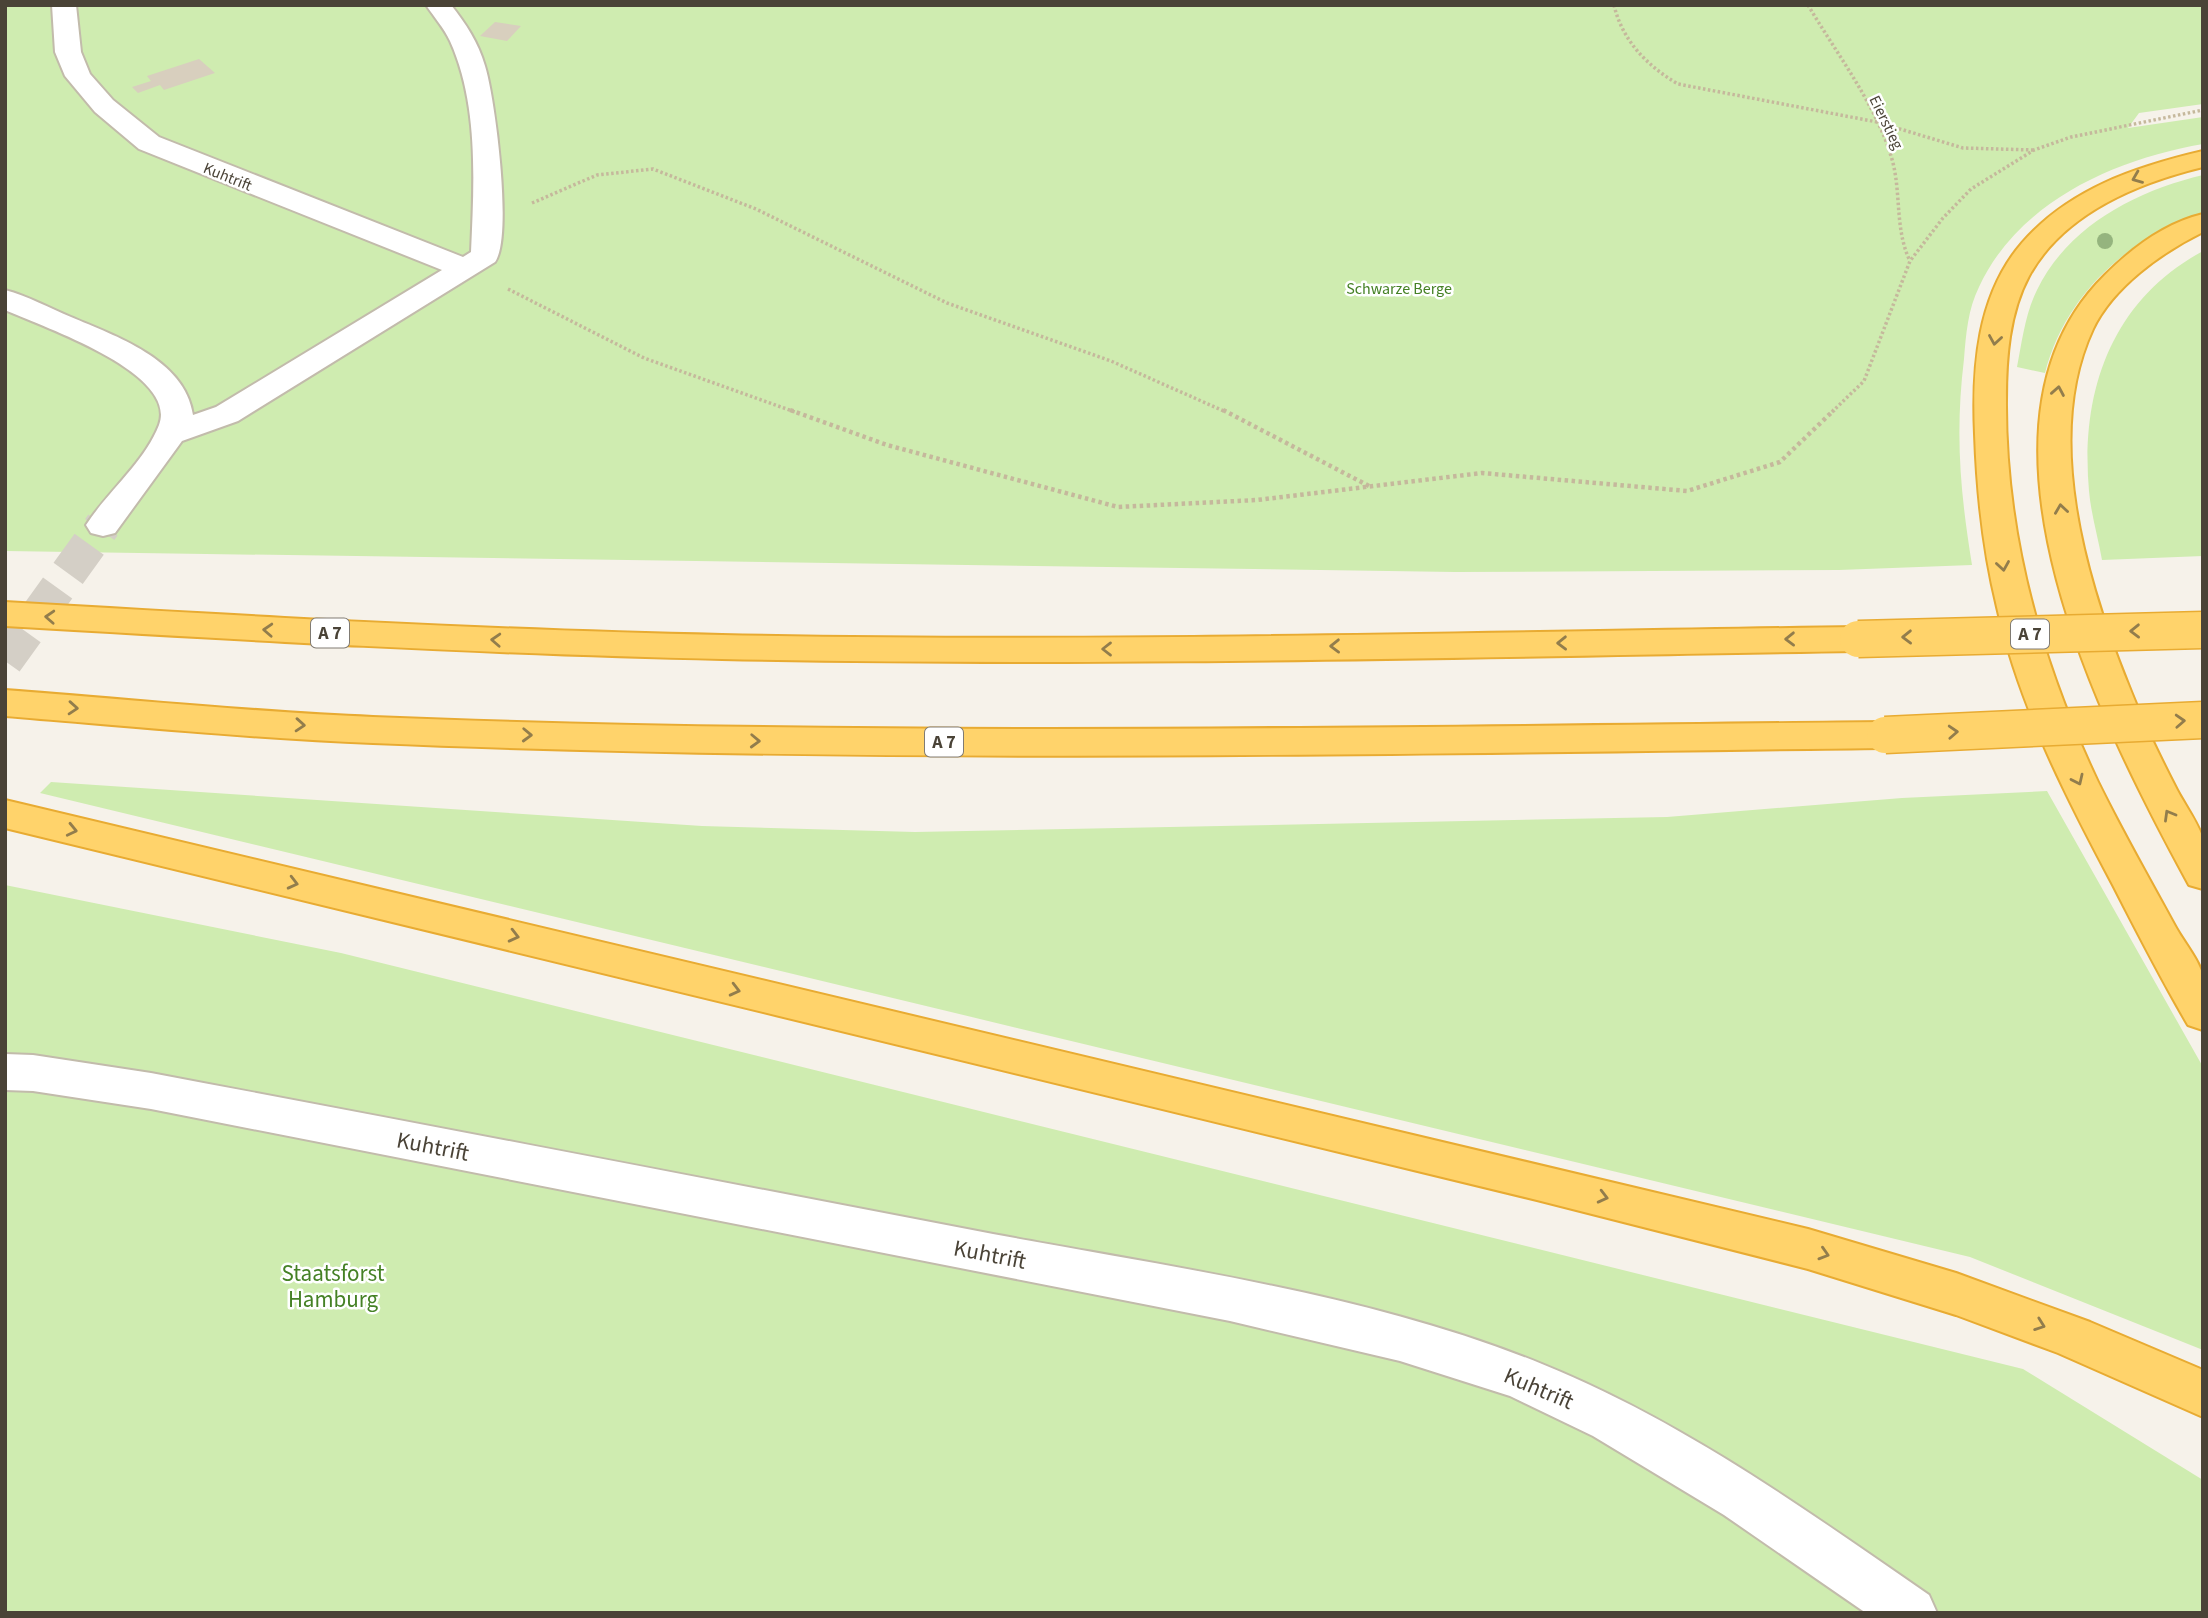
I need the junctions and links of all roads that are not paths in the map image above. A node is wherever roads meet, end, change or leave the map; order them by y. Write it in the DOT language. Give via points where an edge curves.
graph roads {
  1 [pos="64,5"];
  2 [pos="438,5"];
  3 [pos="2203,159"];
  4 [pos="2203,222"];
  5 [pos="467,269"];
  6 [pos="5,299"];
  7 [pos="170,434"];
  8 [pos="103,525"];
  9 [pos="5,614"];
  10 [pos="2203,630"];
  11 [pos="5,703"];
  12 [pos="2203,720"];
  13 [pos="5,814"];
  14 [pos="2203,874"];
  15 [pos="2203,1013"];
  16 [pos="5,1072"];
  17 [pos="2203,1394"];
  18 [pos="1911,1613"];
  1 -- 5 [label="street, Kuhtrift" via="68,52 78,76 104,106 149,143"];
  2 -- 5 [label="street" via="462,40 478,94 487,177 486,241 485,256"];
  3 -- 15 [label="highway, one-way" via="2144,174 2115,187 2038,242 2002,306 1990,394 1990,474 2004,574 2029,665 2097,821"];
  14 -- 4 [label="highway, one-way" via="2161,802 2100,665 2067,547 2054,459 2061,378 2077,331 2101,295 2139,258"];
  5 -- 7 [label="street" via="227,414"];
  6 -- 7 [label="street" via="140,362 170,394 177,416"];
  7 -- 8 [label="street"];
  10 -- 9 [label="highway, A 7, one-way, bridge" via="1137,649 766,647 550,643"];
  11 -- 12 [label="highway, A 7, one-way, bridge" via="368,730 767,742 1885,736"];
  13 -- 17 [label="highway, one-way" via="1808,1249 1956,1294 2073,1337"];
  16 -- 18 [label="street, Kuhtrift" via="151,1091 1230,1300 1459,1355 1564,1396 1643,1439"];
}
